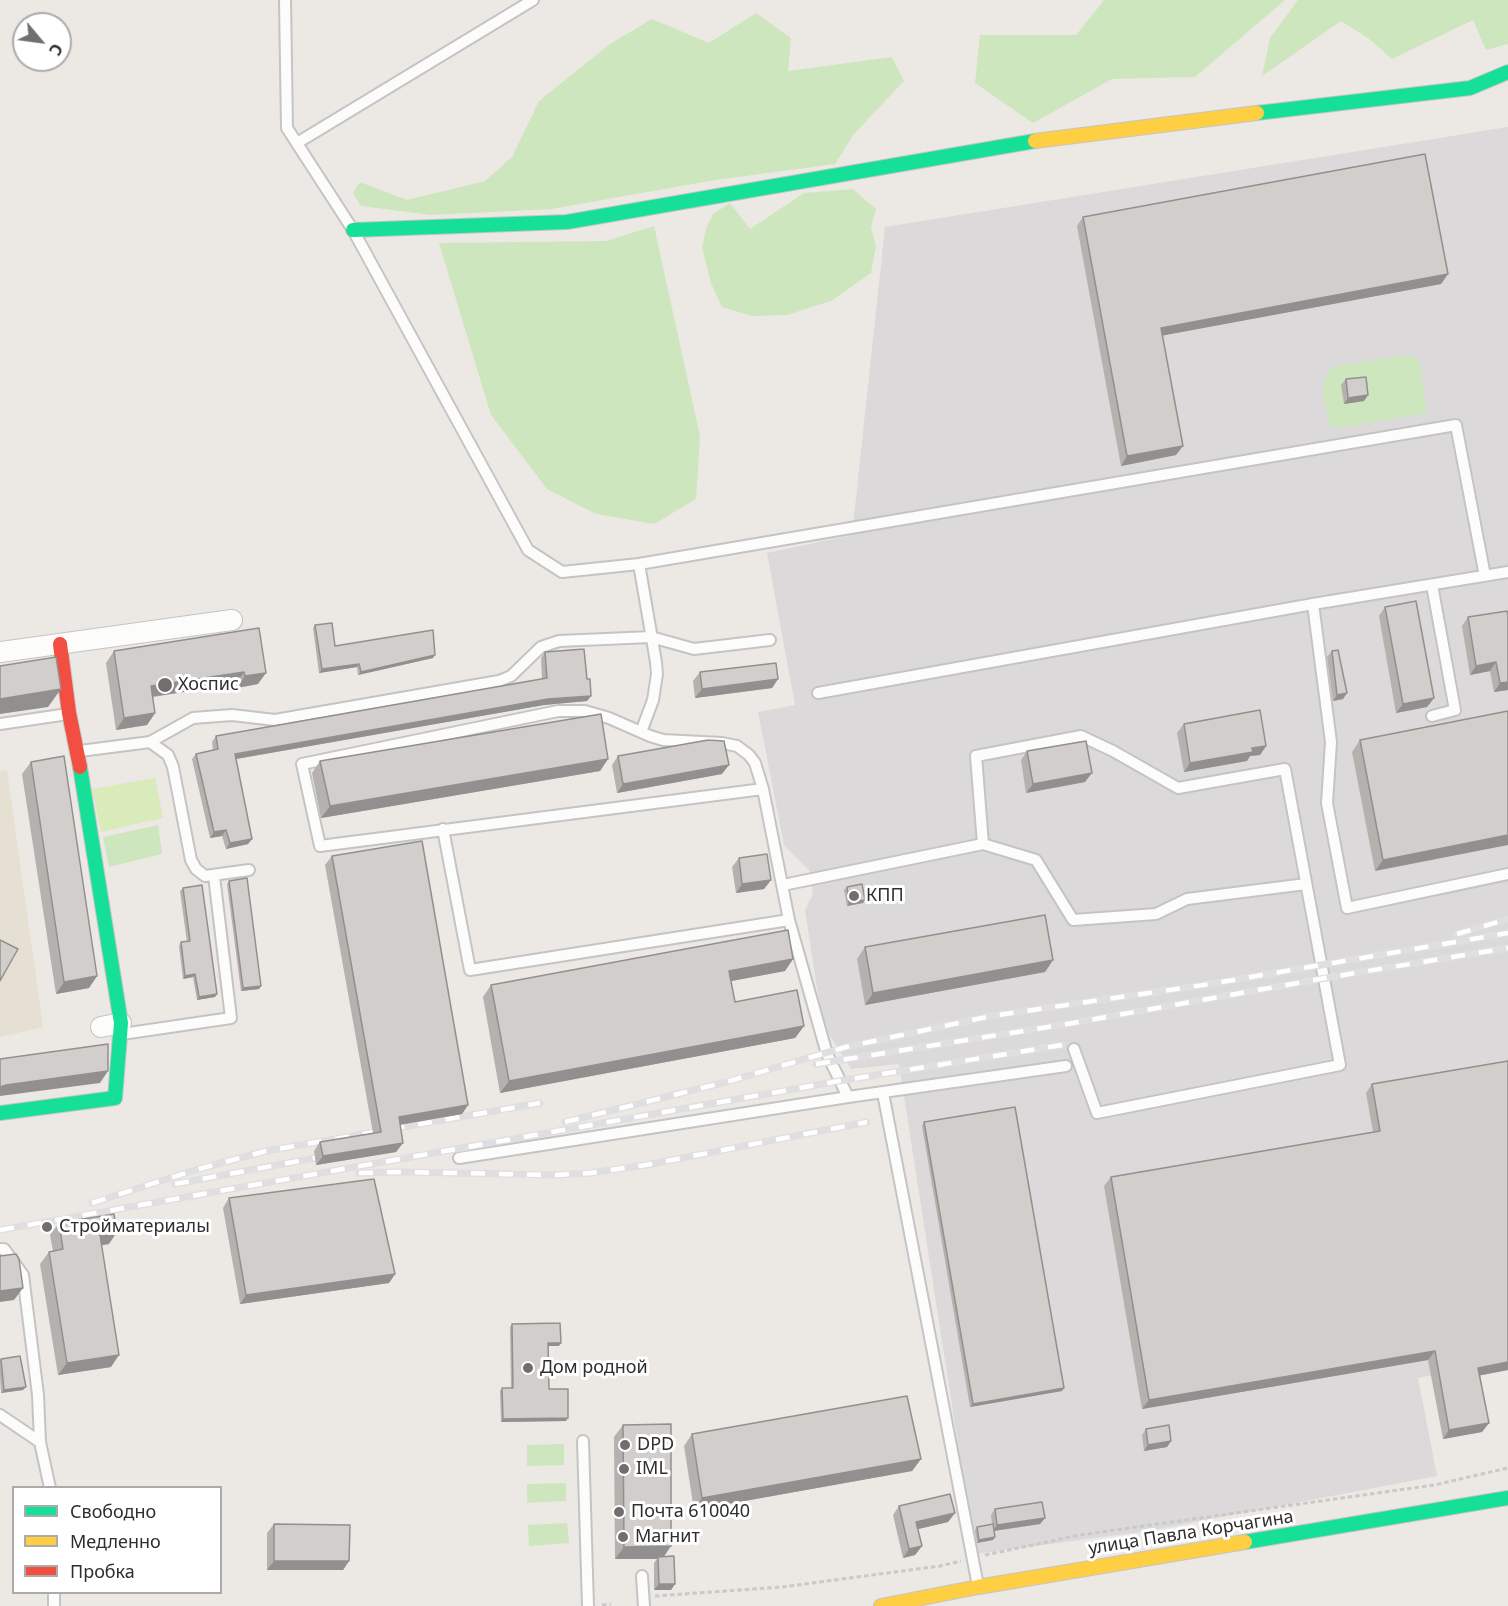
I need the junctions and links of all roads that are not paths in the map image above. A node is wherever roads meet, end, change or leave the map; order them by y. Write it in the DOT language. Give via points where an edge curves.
graph roads {
  1 [pos="285,0"];
  2 [pos="533,0"];
  3 [pos="1508,72"];
  4 [pos="297,143"];
  5 [pos="352,230"];
  6 [pos="639,564"];
  7 [pos="1508,572"];
  8 [pos="1485,576"];
  9 [pos="1432,585"];
  10 [pos="1313,604"];
  11 [pos="232,620"];
  12 [pos="651,637"];
  13 [pos="770,640"];
  14 [pos="60,644"];
  15 [pos="0,652"];
  16 [pos="818,693"];
  17 [pos="69,713"];
  18 [pos="1432,716"];
  19 [pos="0,724"];
  20 [pos="641,732"];
  21 [pos="150,742"];
  22 [pos="78,752"];
  23 [pos="763,789"];
  24 [pos="442,830"];
  25 [pos="983,844"];
  26 [pos="249,870"];
  27 [pos="1508,874"];
  28 [pos="214,876"];
  29 [pos="1306,884"];
  30 [pos="783,885"];
  31 [pos="789,920"];
  32 [pos="101,1027"];
  33 [pos="121,1029"];
  34 [pos="1074,1049"];
  35 [pos="1066,1066"];
  36 [pos="883,1093"];
  37 [pos="848,1097"];
  38 [pos="0,1113"];
  39 [pos="459,1158"];
  40 [pos="0,1249"];
  41 [pos="0,1415"];
  42 [pos="583,1441"];
  43 [pos="40,1442"];
  44 [pos="50,1486"];
  45 [pos="1508,1498"];
  46 [pos="642,1576"];
  47 [pos="978,1587"];
  48 [pos="588,1606"];
  49 [pos="644,1606"];
  50 [pos="881,1606"];
  1 -- 4 [label="lane" via="287,128"];
  2 -- 4 [label="lane"];
  3 -- 5 [label="street" via="1470,88 1055,137 567,222"];
  4 -- 5 [label="lane"];
  5 -- 6 [label="lane" via="528,550 562,572"];
  6 -- 8 [label="lane" via="1456,425"];
  6 -- 12 [label="lane"];
  7 -- 8 [label="lane"];
  8 -- 9 [label="lane"];
  9 -- 10 [label="lane"];
  9 -- 18 [label="lane" via="1455,710"];
  10 -- 16 [label="lane"];
  10 -- 27 [label="lane" via="1331,742 1327,803 1347,908"];
  11 -- 14 [label="street"];
  12 -- 13 [label="lane" via="694,649"];
  12 -- 20 [label="lane" via="657,674 653,700"];
  12 -- 21 [label="lane" via="559,641 541,647 511,676 499,681 274,720 232,715 194,718"];
  14 -- 15 [label="street"];
  14 -- 17 [label="street"];
  17 -- 19 [label="lane"];
  17 -- 22 [label="street"];
  20 -- 23 [label="lane" via="663,740 737,746 755,763"];
  20 -- 24 [label="lane" via="585,711 558,711 302,764 320,846"];
  21 -- 22 [label="lane"];
  21 -- 28 [label="lane" via="168,755 173,767 193,865 200,874"];
  22 -- 33 [label="street"];
  23 -- 24 [label="lane"];
  23 -- 30 [label="lane"];
  24 -- 31 [label="lane" via="470,970"];
  25 -- 29 [label="lane" via="1036,860 1073,920 1156,914 1187,899"];
  25 -- 29 [label="lane" via="976,756 1081,736 1178,789 1285,769"];
  25 -- 30 [label="lane"];
  26 -- 28 [label="lane"];
  28 -- 33 [label="lane" via="231,1018"];
  29 -- 34 [label="lane" via="1340,1065 1097,1113"];
  30 -- 31 [label="lane"];
  31 -- 37 [label="lane" via="827,1054"];
  32 -- 33 [label="street"];
  33 -- 38 [label="street" via="115,1098"];
  35 -- 36 [label="lane"];
  36 -- 37 [label="lane"];
  36 -- 47 [label="lane"];
  37 -- 39 [label="lane"];
  40 -- 43 [label="lane" via="23,1275"];
  41 -- 43 [label="lane"];
  42 -- 48 [label="lane"];
  43 -- 44 [label="lane"];
  45 -- 47 [label="street, улица Павла Корчагина"];
  46 -- 49 [label="lane"];
  47 -- 50 [label="street, улица Павла Корчагина"];
}
